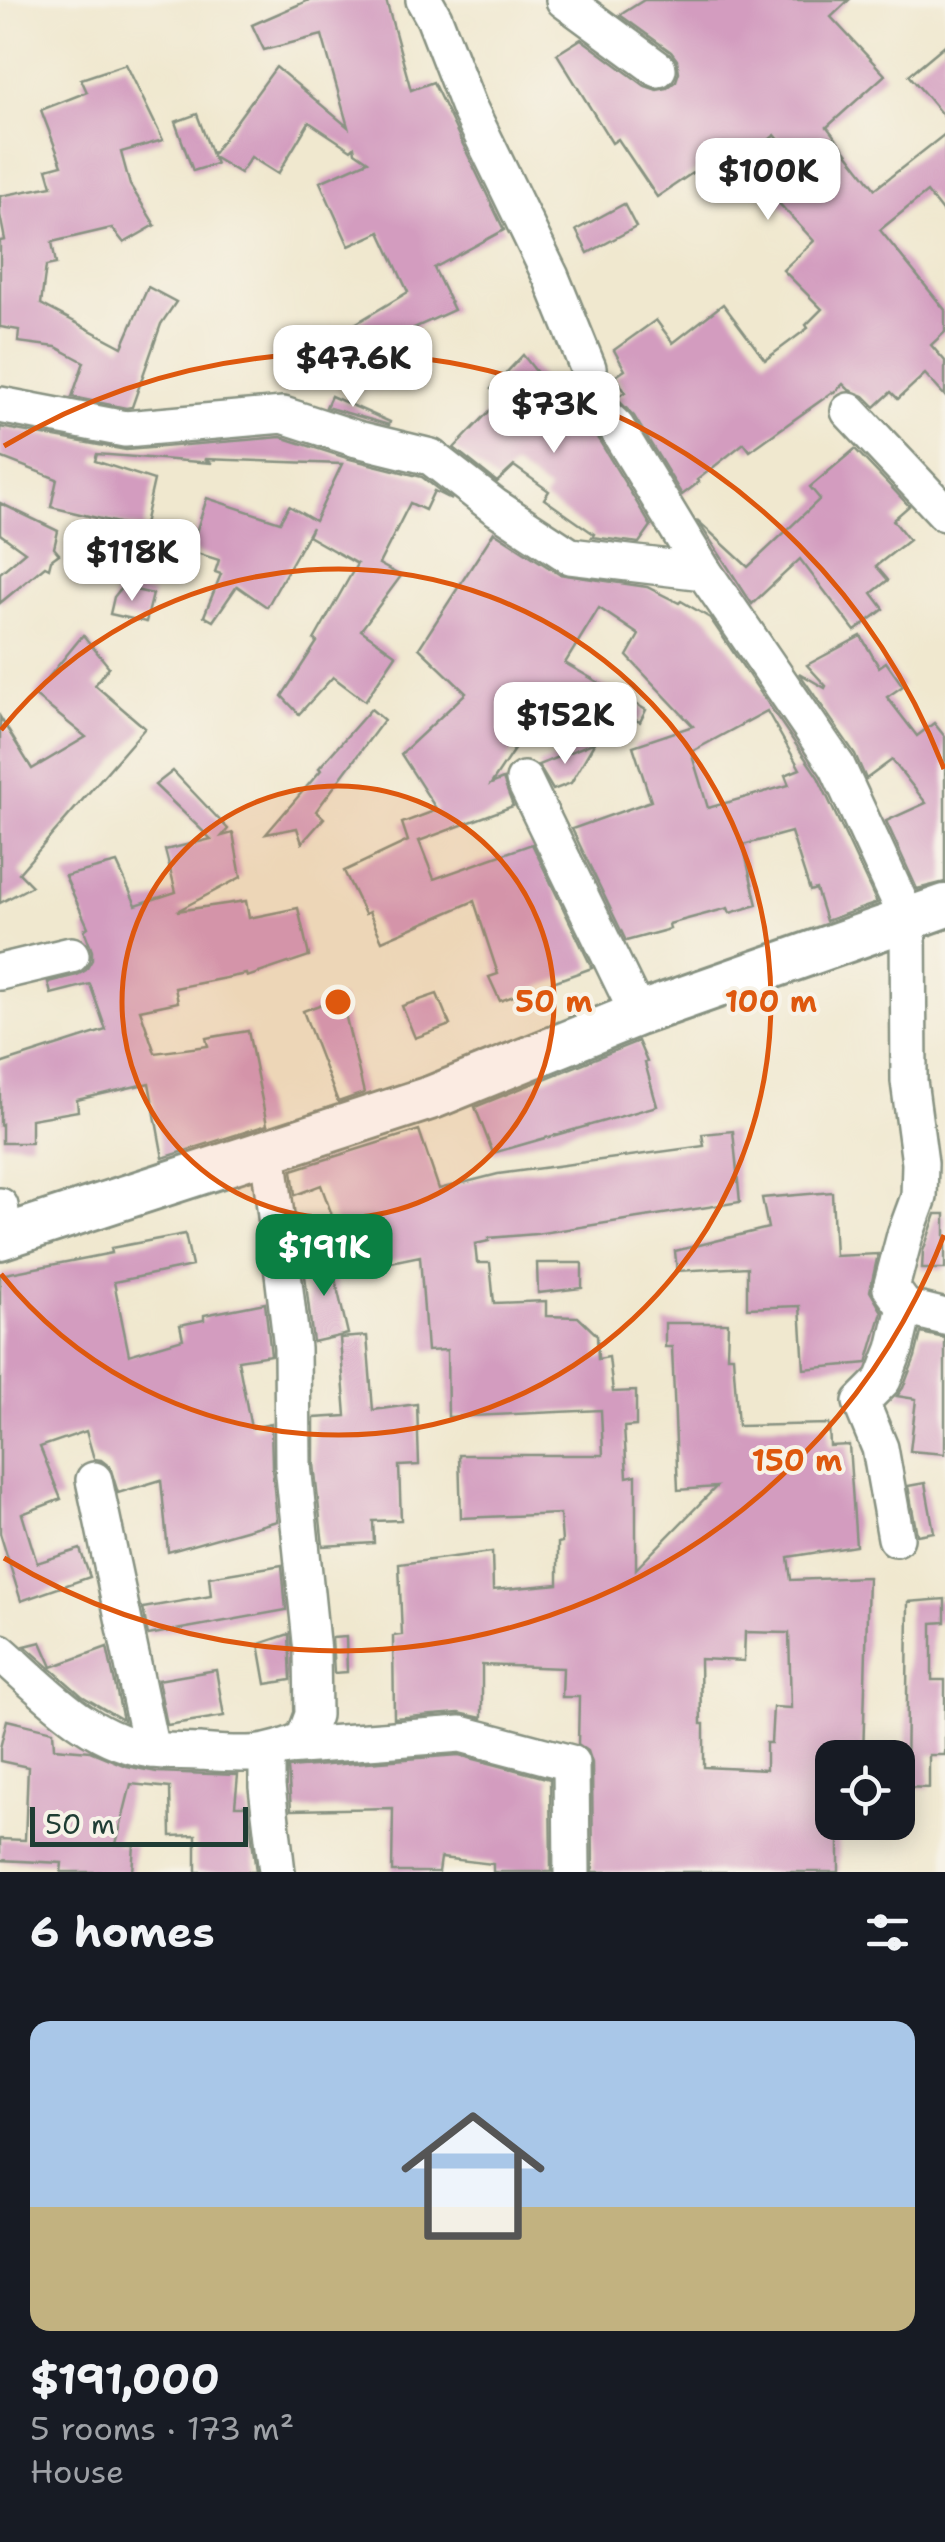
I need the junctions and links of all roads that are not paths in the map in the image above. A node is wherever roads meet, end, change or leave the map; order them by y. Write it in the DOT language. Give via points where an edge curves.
graph roads {
  1 [pos="424,0"];
  2 [pos="564,0"];
  3 [pos="658,69"];
  4 [pos="0,405"];
  5 [pos="849,412"];
  6 [pos="945,513"];
  7 [pos="704,572"];
  8 [pos="524,780"];
  9 [pos="926,913"];
  10 [pos="71,954"];
  11 [pos="0,972"];
  12 [pos="638,1014"];
  13 [pos="268,1150"];
  14 [pos="2,1227"];
  15 [pos="904,1308"];
  16 [pos="945,1317"];
  17 [pos="94,1480"];
  18 [pos="896,1538"];
  19 [pos="0,1652"];
  20 [pos="151,1750"];
  21 [pos="277,1750"];
  22 [pos="277,1872"];
  23 [pos="572,1872"];
  1 -- 7 [label="street" via="551,276 588,368 592,403 616,427"];
  2 -- 3 [label="street"];
  4 -- 7 [label="street" via="125,429 283,415 431,457 570,556"];
  5 -- 6 [label="street"];
  7 -- 9 [label="street" via="837,766"];
  8 -- 12 [label="street"];
  9 -- 12 [label="street"];
  9 -- 15 [label="street" via="909,1081 919,1197 891,1288"];
  10 -- 11 [label="street"];
  12 -- 13 [label="street" via="433,1097"];
  13 -- 14 [label="street"];
  13 -- 21 [label="street" via="292,1348 294,1466 312,1652 312,1714 304,1738"];
  15 -- 16 [label="street"];
  15 -- 18 [label="street" via="883,1380 861,1402 880,1448"];
  17 -- 20 [label="street"];
  19 -- 20 [label="street" via="84,1725"];
  20 -- 21 [label="street" via="250,1756"];
  21 -- 22 [label="street" via="267,1787"];
  21 -- 23 [label="street" via="461,1734 571,1762"];
}
